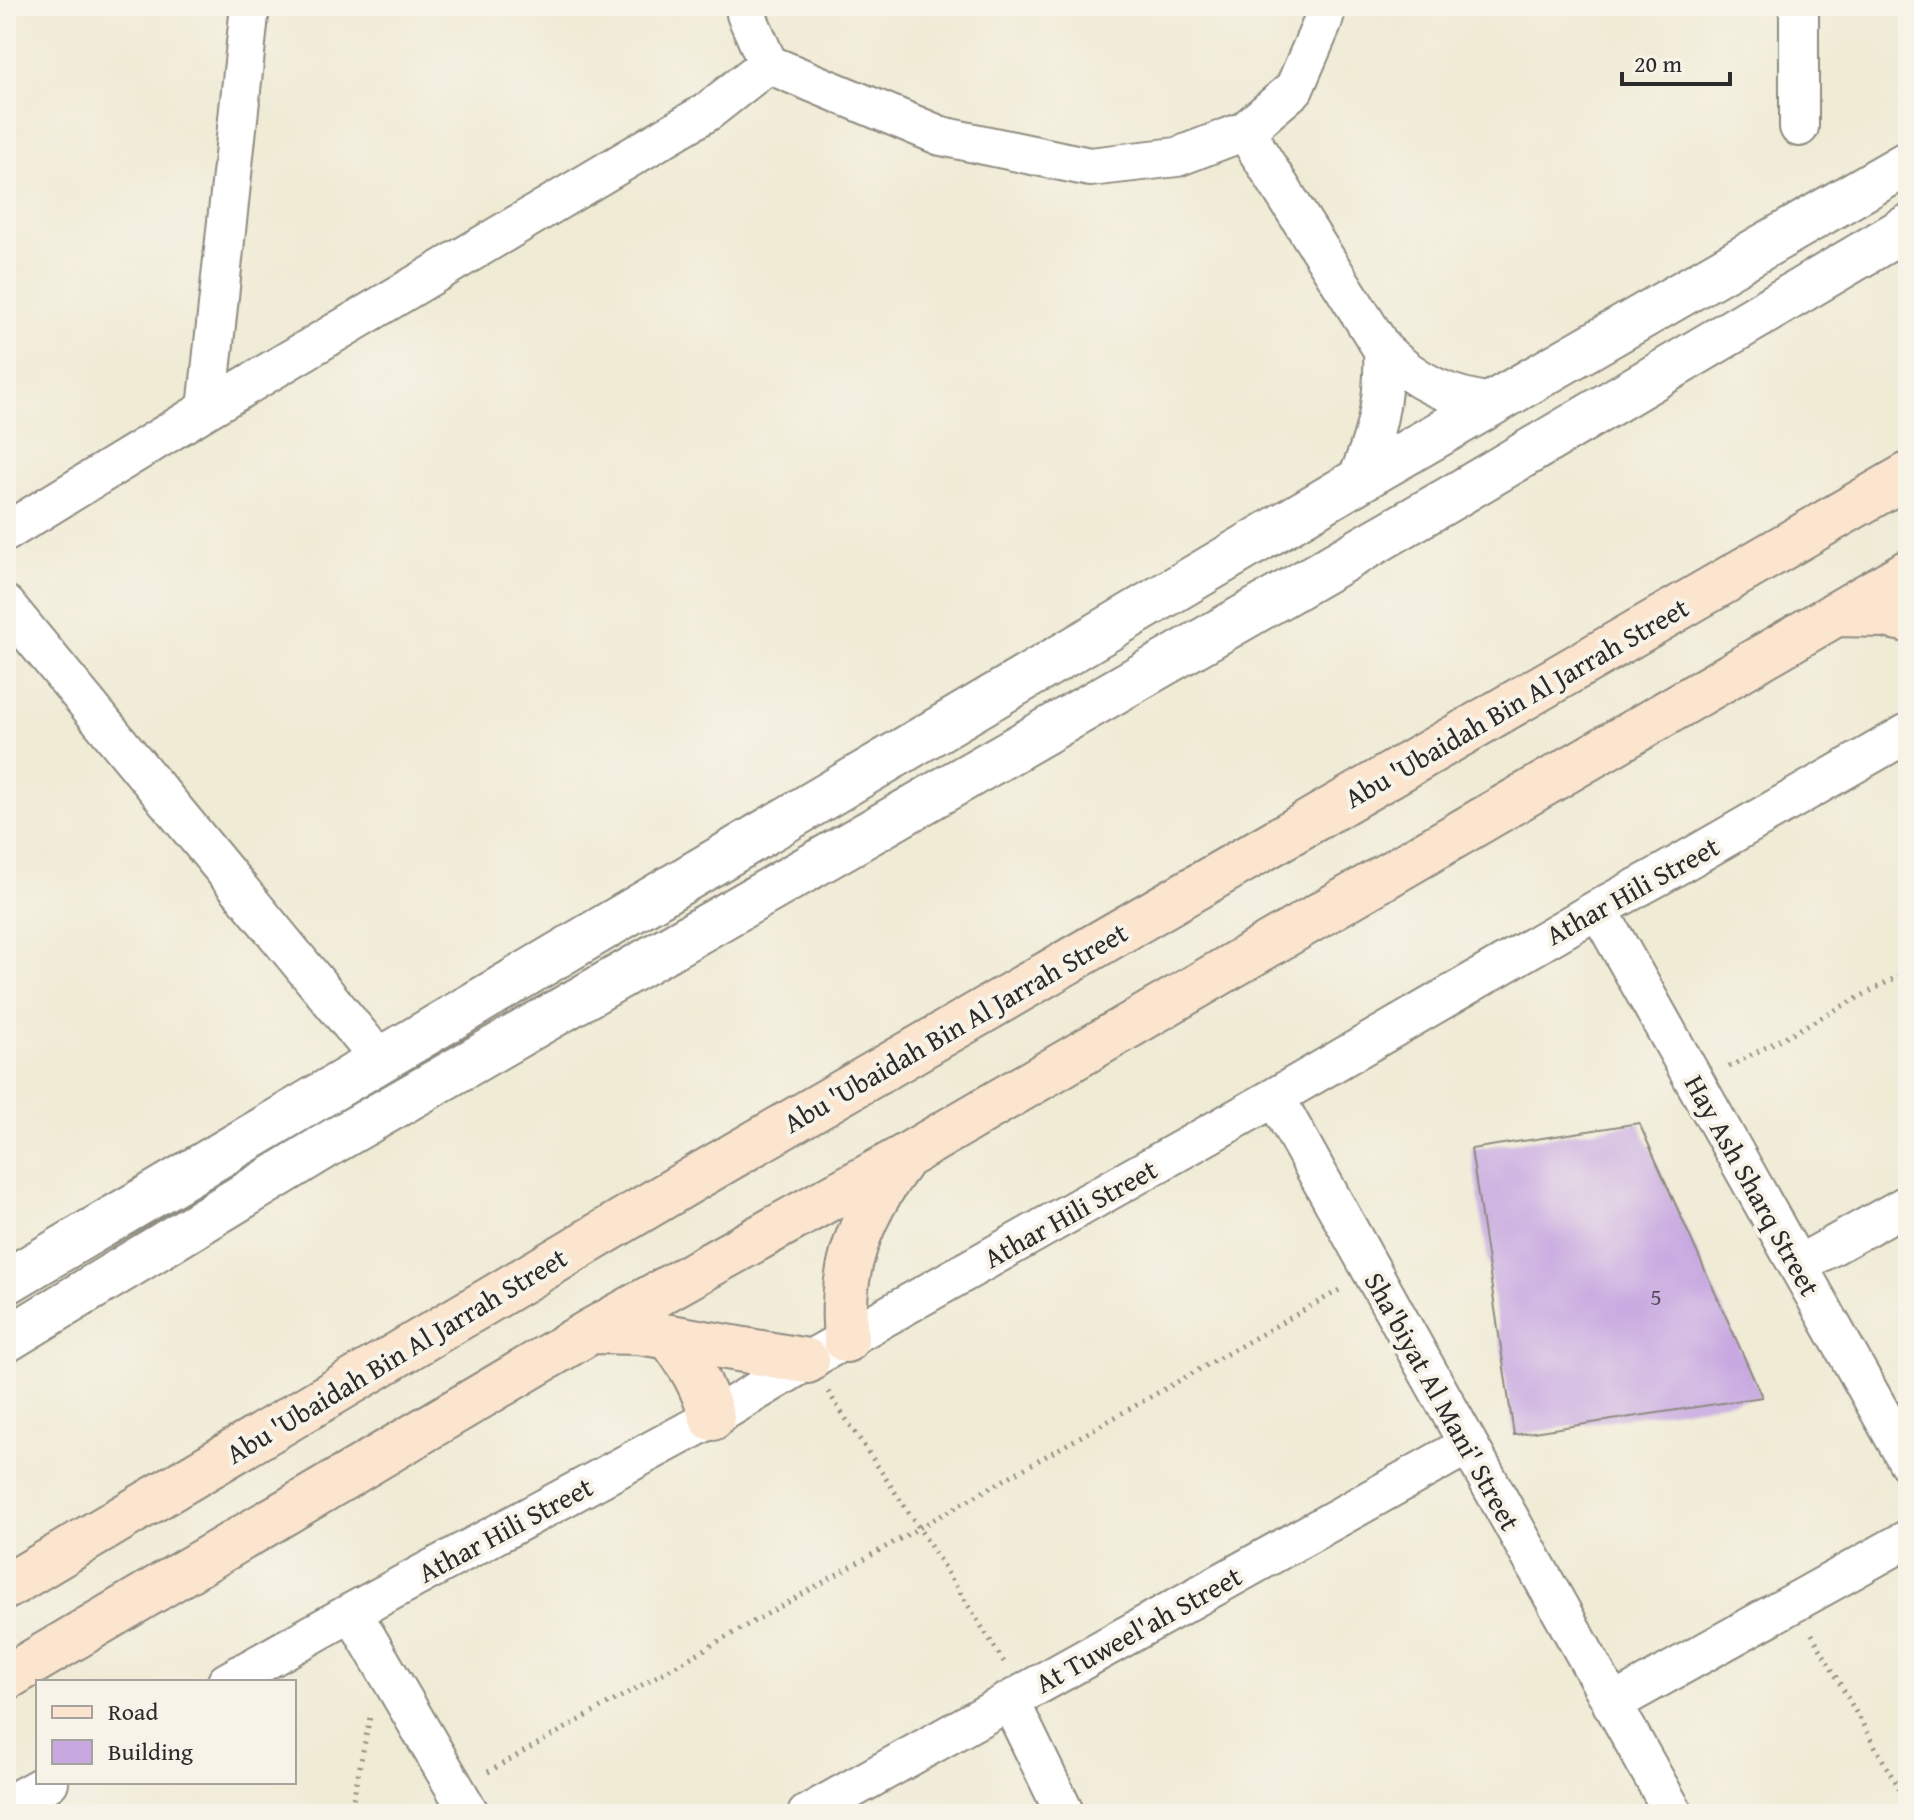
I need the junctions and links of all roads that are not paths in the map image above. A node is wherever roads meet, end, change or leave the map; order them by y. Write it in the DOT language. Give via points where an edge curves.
graph roads {
  1 [pos="250,6"];
  2 [pos="745,6"];
  3 [pos="1327,6"];
  4 [pos="1799,6"];
  5 [pos="768,64"];
  6 [pos="1799,127"];
  7 [pos="1245,131"];
  8 [pos="1908,163"];
  9 [pos="1908,227"];
  10 [pos="1383,350"];
  11 [pos="1494,403"];
  12 [pos="207,409"];
  13 [pos="1908,475"];
  14 [pos="1356,482"];
  15 [pos="6,532"];
  16 [pos="1908,572"];
  17 [pos="6,605"];
  18 [pos="1835,614"];
  19 [pos="1908,620"];
  20 [pos="1908,733"];
  21 [pos="1598,909"];
  22 [pos="380,1060"];
  23 [pos="1275,1097"];
  24 [pos="904,1157"];
  25 [pos="1908,1204"];
  26 [pos="1798,1265"];
  27 [pos="6,1282"];
  28 [pos="591,1331"];
  29 [pos="670,1337"];
  30 [pos="6,1340"];
  31 [pos="846,1340"];
  32 [pos="807,1361"];
  33 [pos="712,1418"];
  34 [pos="1468,1445"];
  35 [pos="1908,1462"];
  36 [pos="1908,1539"];
  37 [pos="6,1587"];
  38 [pos="352,1612"];
  39 [pos="6,1678"];
  40 [pos="231,1680"];
  41 [pos="1017,1697"];
  42 [pos="1612,1704"];
  43 [pos="45,1784"];
  44 [pos="463,1802"];
  45 [pos="6,1806"];
  46 [pos="807,1814"];
  47 [pos="1065,1814"];
  48 [pos="1674,1814"];
  1 -- 12 [label="street"];
  2 -- 5 [label="street"];
  3 -- 7 [label="street" via="1294,89"];
  4 -- 6 [label="street"];
  5 -- 7 [label="street" via="941,136 1090,167 1177,157"];
  5 -- 12 [label="street" via="707,112"];
  7 -- 10 [label="street"];
  8 -- 11 [label="street"];
  9 -- 30 [label="street" via="1451,498 334,1141"];
  10 -- 11 [label="street" via="1433,387"];
  10 -- 14 [label="street" via="1378,422"];
  11 -- 14 [label="street"];
  12 -- 15 [label="street"];
  13 -- 37 [label="main road, Abu 'Ubaidah Bin Al Jarrah Street" via="700,1175"];
  14 -- 22 [label="street"];
  16 -- 18 [label="main road"];
  17 -- 22 [label="street"];
  18 -- 19 [label="main road"];
  18 -- 24 [label="main road"];
  20 -- 21 [label="street, Athar Hili Street"];
  21 -- 23 [label="street, Athar Hili Street"];
  21 -- 26 [label="street, Hay Ash Sharq Street"];
  22 -- 27 [label="street"];
  23 -- 31 [label="street, Athar Hili Street"];
  23 -- 34 [label="street, Sha'biyat Al Mani' Street"];
  24 -- 28 [label="main road"];
  24 -- 31 [label="main road" via="862,1224 845,1300"];
  25 -- 26 [label="street"];
  26 -- 35 [label="street, Hay Ash Sharq Street"];
  28 -- 29 [label="main road"];
  28 -- 39 [label="main road"];
  29 -- 32 [label="main road"];
  29 -- 33 [label="main road" via="696,1376"];
  31 -- 32 [label="street, Athar Hili Street"];
  32 -- 33 [label="street, Athar Hili Street"];
  33 -- 38 [label="street, Athar Hili Street"];
  34 -- 41 [label="street, At Tuweel'ah Street"];
  34 -- 42 [label="street, Sha'biyat Al Mani' Street"];
  36 -- 42 [label="street"];
  38 -- 40 [label="street, Athar Hili Street"];
  38 -- 44 [label="street"];
  41 -- 46 [label="street, At Tuweel'ah Street"];
  41 -- 47 [label="street"];
  42 -- 48 [label="street, Sha'biyat Al Mani' Street"];
  43 -- 45 [label="street"];
}
